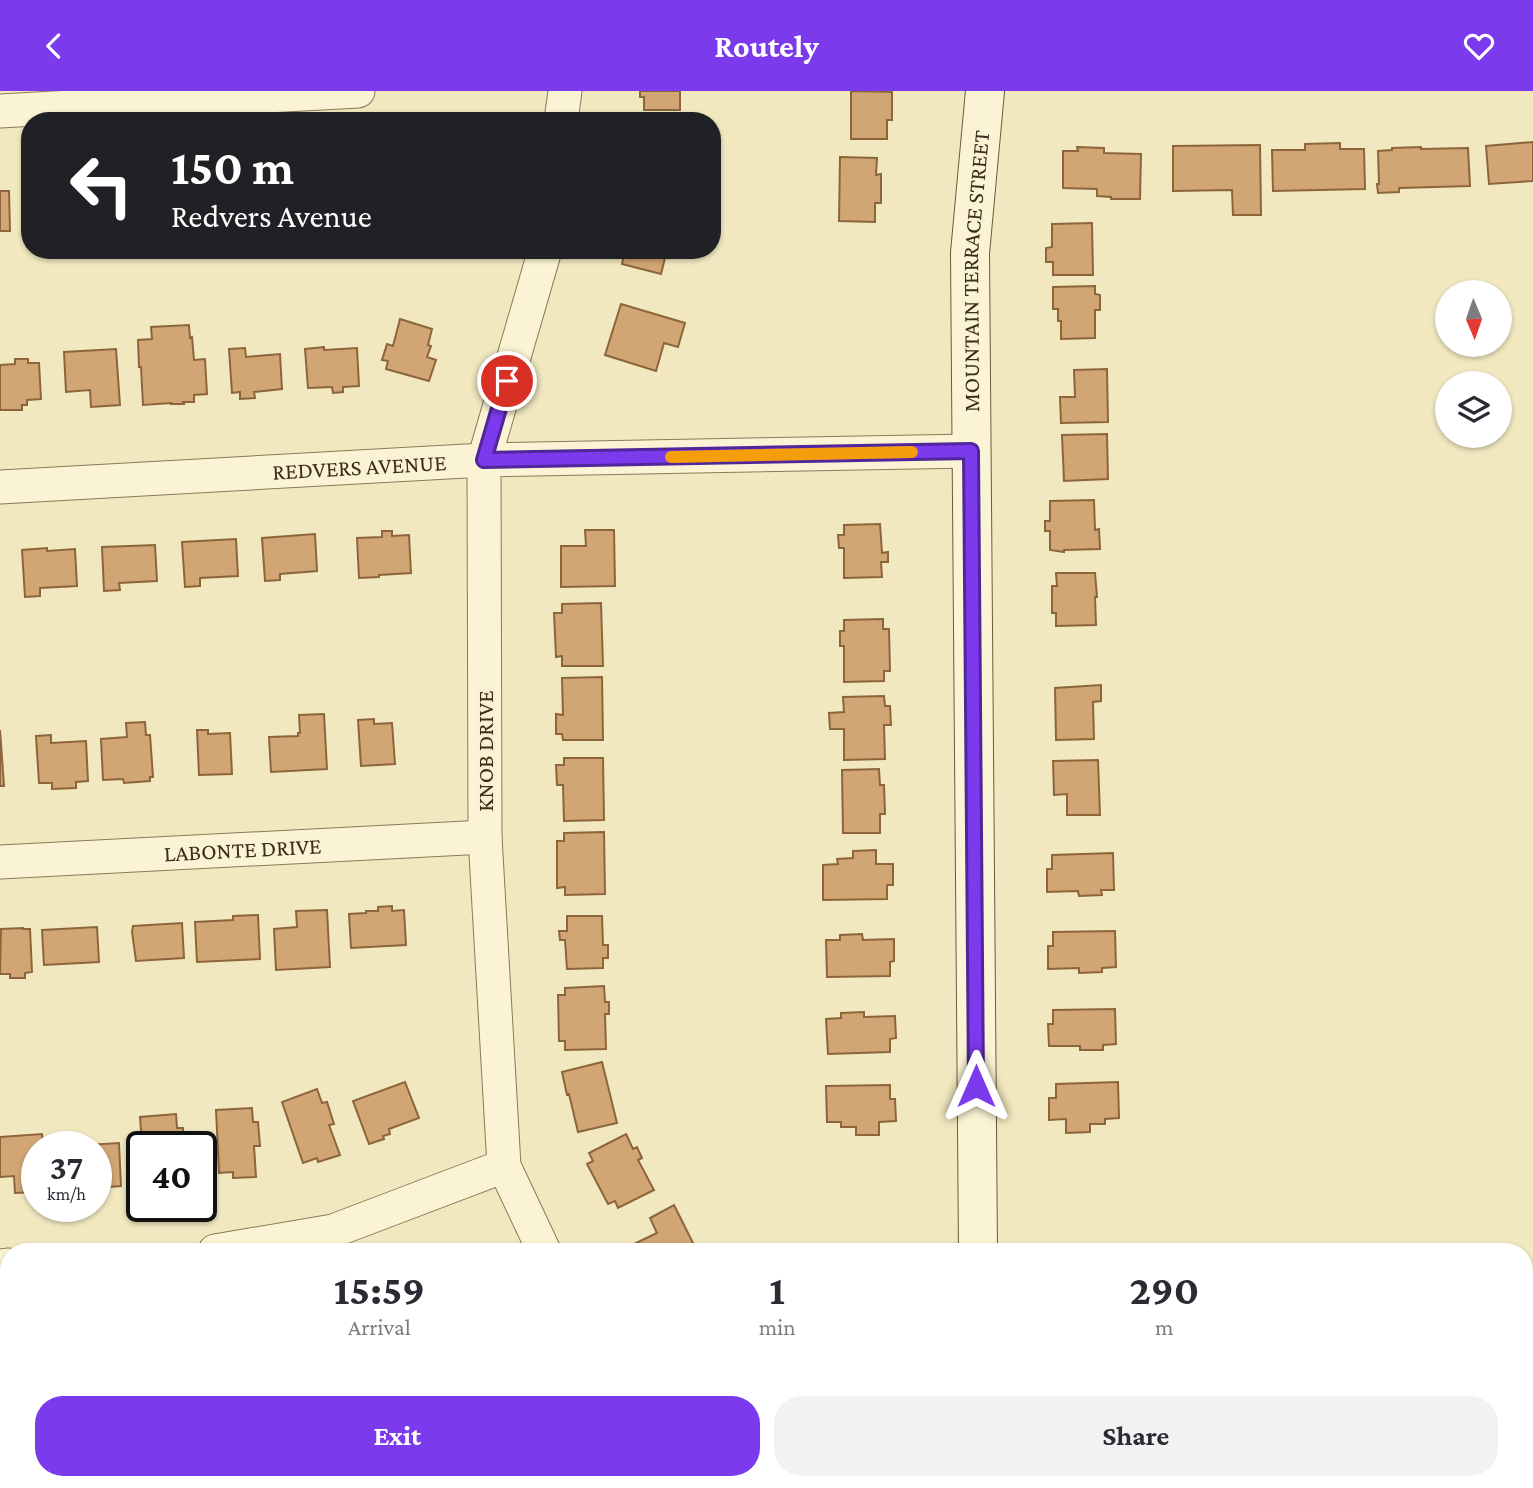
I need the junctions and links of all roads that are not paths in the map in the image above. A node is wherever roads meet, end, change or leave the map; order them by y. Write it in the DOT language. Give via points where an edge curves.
graph roads {
  1 [pos="358,91"];
  2 [pos="565,91"];
  3 [pos="985,91"];
  4 [pos="0,111"];
  5 [pos="562,112"];
  6 [pos="542,259"];
  7 [pos="971,451"];
  8 [pos="484,460"];
  9 [pos="0,487"];
  10 [pos="485,837"];
  11 [pos="0,862"];
  12 [pos="504,1166"];
  13 [pos="262,1243"];
  14 [pos="540,1243"];
  15 [pos="978,1243"];
  1 -- 4 [label="street"];
  2 -- 5 [label="street"];
  3 -- 7 [label="street, MOUNTAIN TERRACE STREET" via="970,253"];
  6 -- 8 [label="street, KNOB DRIVE"];
  7 -- 8 [label="street, REDVERS AVENUE"];
  7 -- 15 [label="street, MOUNTAIN TERRACE STREET"];
  8 -- 9 [label="street, REDVERS AVENUE"];
  8 -- 10 [label="street, KNOB DRIVE"];
  10 -- 11 [label="street, LABONTE DRIVE"];
  10 -- 12 [label="street, KNOB DRIVE"];
  12 -- 13 [label="street" via="333,1231"];
  12 -- 14 [label="street, KNOB DRIVE"];
}
